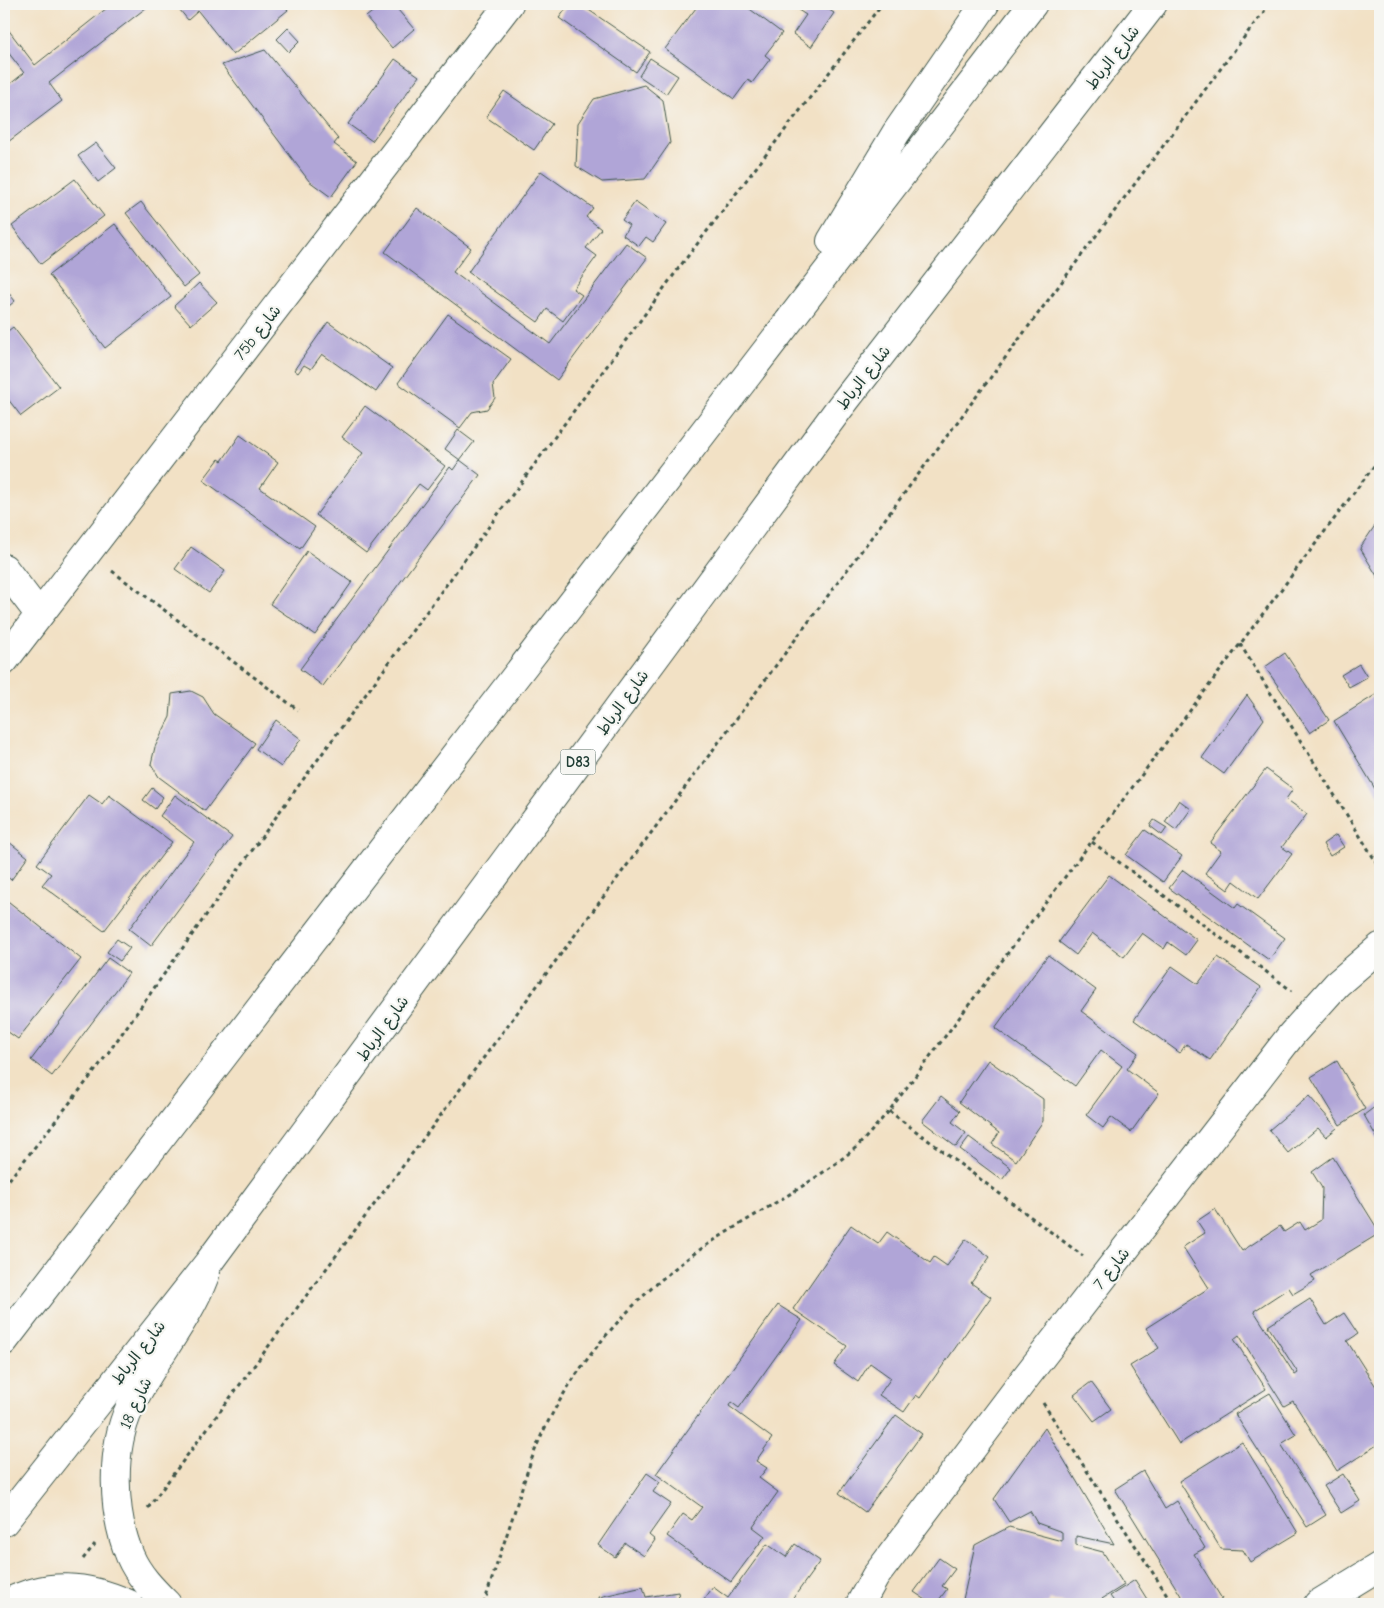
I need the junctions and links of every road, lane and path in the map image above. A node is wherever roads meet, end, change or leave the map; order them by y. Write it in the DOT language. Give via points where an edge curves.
graph roads {
  1 [pos="509,4"];
  2 [pos="882,4"];
  3 [pos="985,4"];
  4 [pos="1033,4"];
  5 [pos="1153,4"];
  6 [pos="1270,4"];
  7 [pos="767,349"];
  8 [pos="1380,458"];
  9 [pos="88,553"];
  10 [pos="4,568"];
  11 [pos="40,614"];
  12 [pos="1240,644"];
  13 [pos="4,660"];
  14 [pos="298,710"];
  15 [pos="1092,842"];
  16 [pos="1380,868"];
  17 [pos="1380,947"];
  18 [pos="1314,1008"];
  19 [pos="889,1112"];
  20 [pos="4,1186"];
  21 [pos="209,1262"];
  22 [pos="1107,1274"];
  23 [pos="44,1290"];
  24 [pos="4,1321"];
  25 [pos="4,1341"];
  26 [pos="1026,1377"];
  27 [pos="4,1522"];
  28 [pos="122,1532"];
  29 [pos="1380,1566"];
  30 [pos="86,1589"];
  31 [pos="5,1604"];
  32 [pos="129,1604"];
  33 [pos="167,1604"];
  34 [pos="484,1604"];
  35 [pos="860,1604"];
  36 [pos="1172,1604"];
  37 [pos="1318,1604"];
  1 -- 9 [label="main road, 75b شارع"];
  2 -- 20 [label="path" via="680,265 289,799 98,1067"];
  3 -- 7 [label="main road" via="896,133"];
  4 -- 7 [label="main road"];
  5 -- 21 [label="main road, شارع الرباط / D83" via="838,410"];
  6 -- 28 [label="path" via="144,1514"];
  7 -- 23 [label="main road"];
  8 -- 12 [label="path"];
  9 -- 11 [label="main road, 75b شارع"];
  9 -- 14 [label="path"];
  10 -- 11 [label="main road"];
  11 -- 13 [label="main road, 75b شارع"];
  12 -- 15 [label="path"];
  12 -- 16 [label="path"];
  15 -- 18 [label="path"];
  15 -- 19 [label="path"];
  17 -- 18 [label="main road, شارع 7"];
  18 -- 22 [label="main road, شارع 7"];
  19 -- 22 [label="path"];
  19 -- 34 [label="path" via="855,1148 826,1170 693,1255 652,1289 604,1338 570,1385 541,1437"];
  21 -- 27 [label="main road, شارع الرباط / D83"];
  21 -- 28 [label="main road, شارع 18" via="190,1309 158,1358 120,1433 116,1475"];
  22 -- 26 [label="main road, شارع 7"];
  23 -- 24 [label="main road"];
  23 -- 25 [label="main road"];
  26 -- 35 [label="main road, شارع 7" via="866,1589"];
  26 -- 36 [label="path"];
  28 -- 30 [label="path" via="98,1540 76,1570"];
  28 -- 33 [label="main road, شارع 18" via="130,1557 147,1583"];
  29 -- 37 [label="main road"];
  30 -- 31 [label="main road" via="37,1591"];
  30 -- 32 [label="main road"];
}
